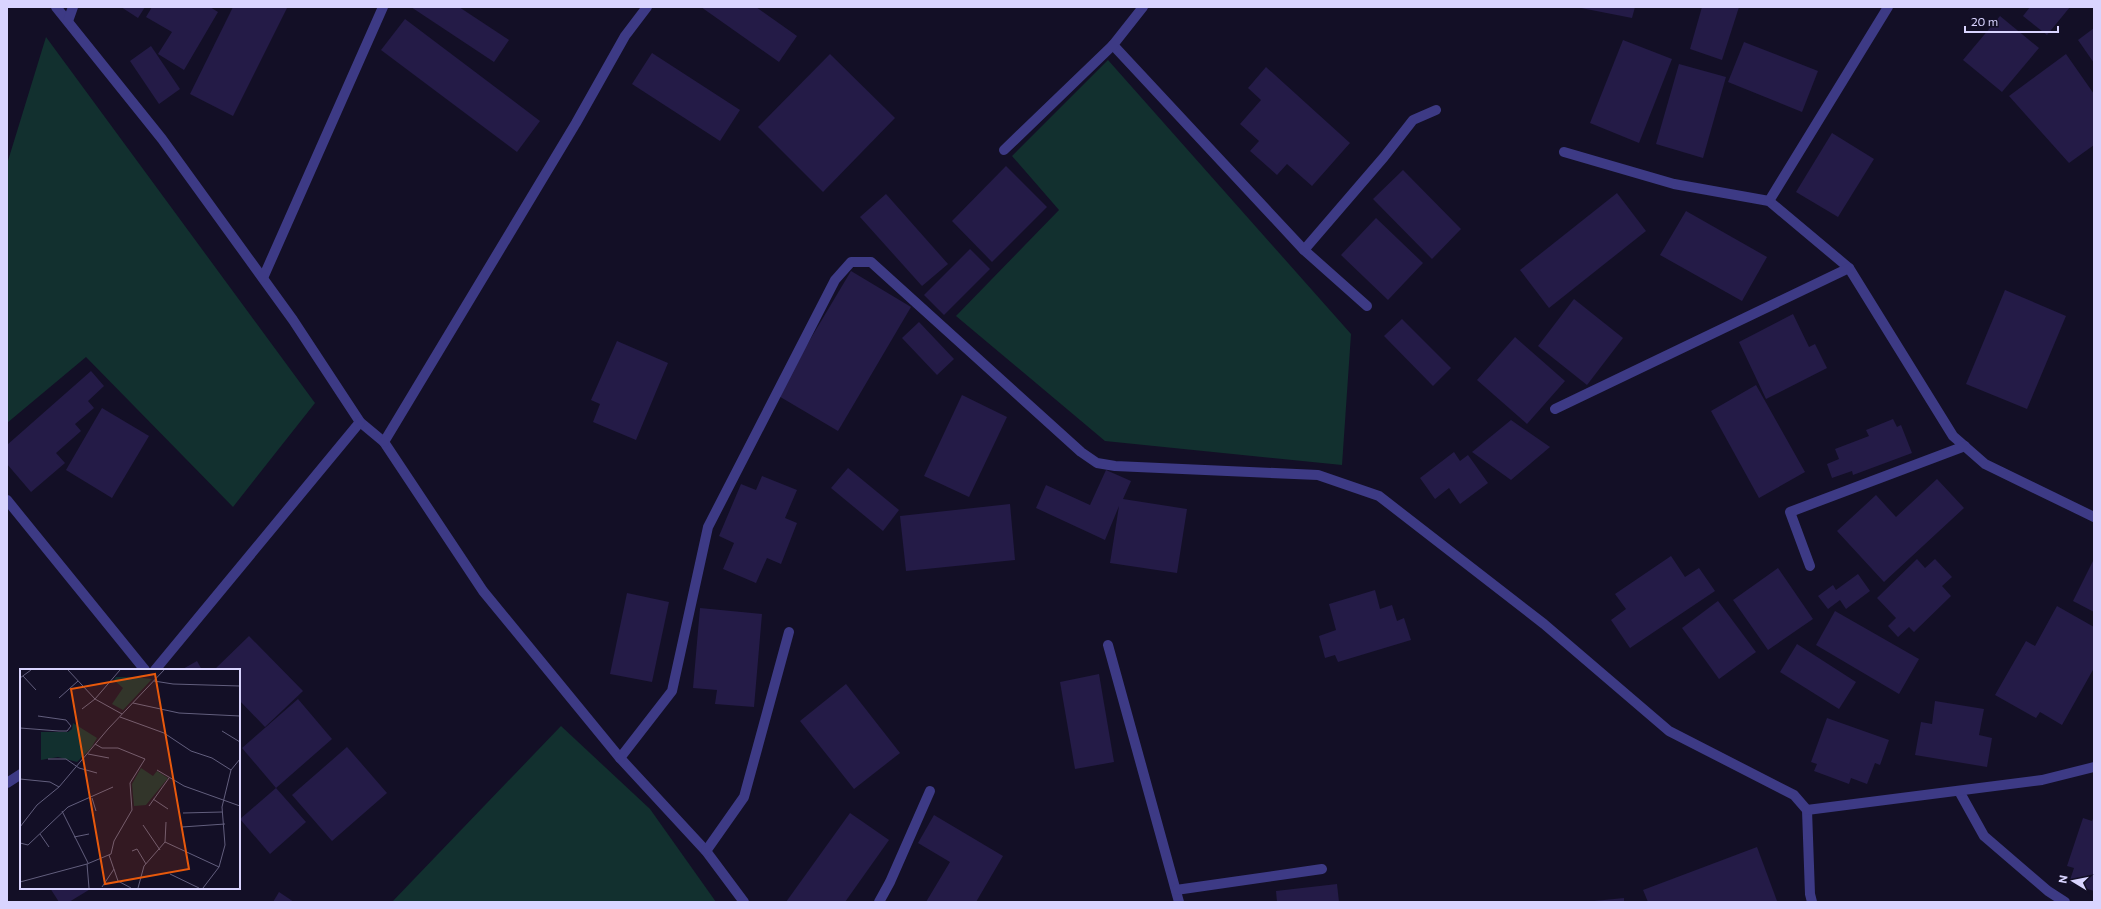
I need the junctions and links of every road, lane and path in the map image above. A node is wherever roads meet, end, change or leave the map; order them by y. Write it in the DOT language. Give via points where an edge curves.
graph roads {
  1 [pos="56,7"];
  2 [pos="73,7"];
  3 [pos="383,7"];
  4 [pos="647,7"];
  5 [pos="1143,7"];
  6 [pos="1888,7"];
  7 [pos="68,21"];
  8 [pos="1112,45"];
  9 [pos="1436,110"];
  10 [pos="1004,150"];
  11 [pos="1564,152"];
  12 [pos="1769,201"];
  13 [pos="1304,250"];
  14 [pos="1849,268"];
  15 [pos="263,278"];
  16 [pos="1367,306"];
  17 [pos="1555,409"];
  18 [pos="360,422"];
  19 [pos="384,442"];
  20 [pos="1964,446"];
  21 [pos="7,500"];
  22 [pos="2094,517"];
  23 [pos="1810,566"];
  24 [pos="789,632"];
  25 [pos="1108,645"];
  26 [pos="144,669"];
  27 [pos="156,669"];
  28 [pos="620,758"];
  29 [pos="2094,767"];
  30 [pos="20,775"];
  31 [pos="7,783"];
  32 [pos="930,791"];
  33 [pos="1959,791"];
  34 [pos="1807,810"];
  35 [pos="706,851"];
  36 [pos="1322,869"];
  37 [pos="1176,890"];
  38 [pos="744,902"];
  39 [pos="879,902"];
  40 [pos="1179,902"];
  41 [pos="1812,902"];
  42 [pos="2065,902"];
  1 -- 7 [label="street"];
  2 -- 7 [label="street"];
  3 -- 15 [label="street"];
  4 -- 19 [label="street" via="625,36 576,123"];
  5 -- 8 [label="street"];
  6 -- 12 [label="street"];
  7 -- 15 [label="street" via="162,139"];
  8 -- 10 [label="street"];
  8 -- 13 [label="street"];
  9 -- 13 [label="street" via="1413,120"];
  11 -- 12 [label="street" via="1674,184"];
  12 -- 14 [label="street"];
  13 -- 16 [label="street"];
  14 -- 17 [label="street"];
  14 -- 20 [label="street" via="1953,436"];
  15 -- 18 [label="street"];
  18 -- 19 [label="street"];
  18 -- 27 [label="street"];
  19 -- 28 [label="street" via="483,590"];
  20 -- 22 [label="street" via="1985,464"];
  20 -- 23 [label="street" via="1790,512"];
  21 -- 26 [label="street"];
  24 -- 35 [label="street" via="744,797"];
  25 -- 37 [label="street"];
  28 -- 34 [label="street" via="672,691 708,527 835,280 851,262 871,262 1081,452 1097,463 1115,466 1318,475 1379,496 1544,624 1669,731 1794,795"];
  28 -- 35 [label="street"];
  29 -- 33 [label="street" via="2042,780"];
  30 -- 31 [label="street"];
  32 -- 39 [label="street"];
  33 -- 34 [label="street"];
  33 -- 42 [label="street" via="1984,836 2048,891"];
  34 -- 41 [label="street"];
  35 -- 38 [label="street"];
  36 -- 37 [label="street"];
  37 -- 40 [label="street"];
}
